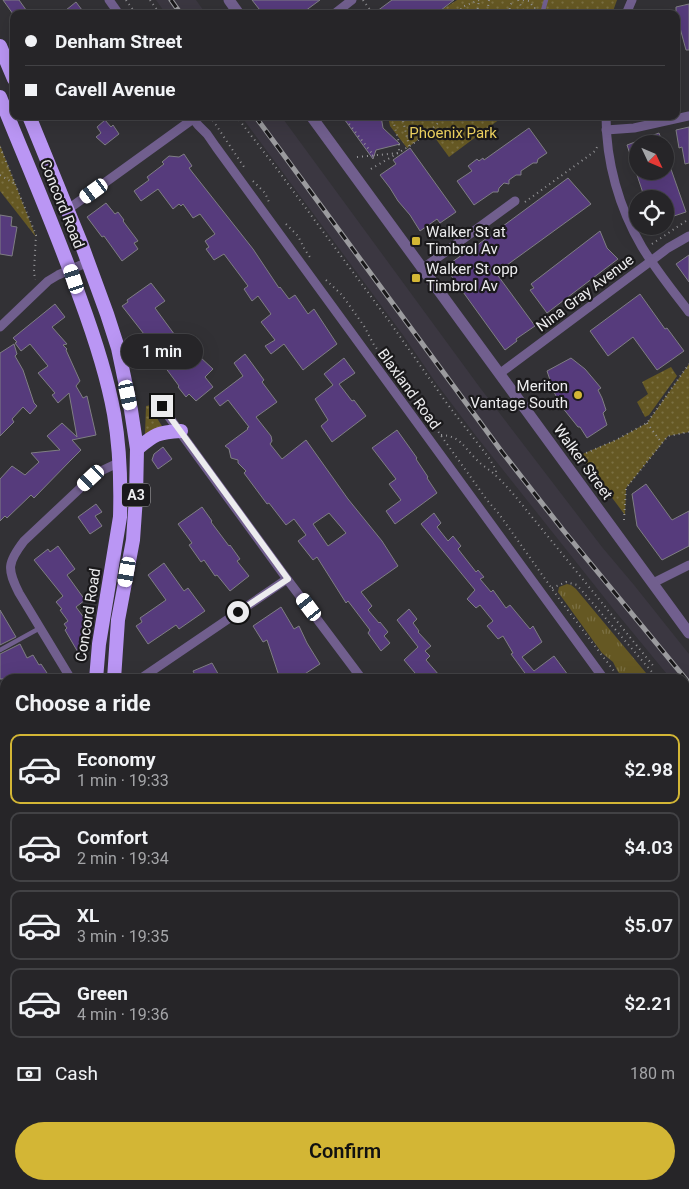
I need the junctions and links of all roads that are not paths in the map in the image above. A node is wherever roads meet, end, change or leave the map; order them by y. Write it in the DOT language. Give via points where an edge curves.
graph roads {
  1 [pos="352,0"];
  2 [pos="339,10"];
  3 [pos="0,46"];
  4 [pos="10,70"];
  5 [pos="0,97"];
  6 [pos="31,120"];
  7 [pos="189,120"];
  8 [pos="194,120"];
  9 [pos="314,120"];
  10 [pos="606,120"];
  11 [pos="671,120"];
  12 [pos="606,130"];
  13 [pos="515,201"];
  14 [pos="67,210"];
  15 [pos="689,236"];
  16 [pos="651,260"];
  17 [pos="88,262"];
  18 [pos="422,268"];
  19 [pos="71,269"];
  20 [pos="689,312"];
  21 [pos="0,326"];
  22 [pos="499,374"];
  23 [pos="162,406"];
  24 [pos="181,431"];
  25 [pos="137,449"];
  26 [pos="120,462"];
  27 [pos="689,565"];
  28 [pos="288,579"];
  29 [pos="652,583"];
  30 [pos="40,628"];
  31 [pos="689,632"];
  32 [pos="0,650"];
  33 [pos="68,674"];
  34 [pos="96,674"];
  35 [pos="114,674"];
  36 [pos="147,674"];
  37 [pos="358,674"];
  38 [pos="600,674"];
  1 -- 2 [label="street"];
  3 -- 4 [label="highway"];
  5 -- 19 [label="highway, Concord Road / A3"];
  6 -- 14 [label="highway, Concord Road / A3"];
  7 -- 14 [label="street"];
  8 -- 38 [label="street, Blaxland Road"];
  9 -- 18 [label="street, Walker Street"];
  10 -- 12 [label="street"];
  11 -- 12 [label="street"];
  12 -- 16 [label="street" via="618,194 630,225"];
  13 -- 18 [label="street"];
  14 -- 17 [label="highway, Concord Road / A3"];
  15 -- 16 [label="street, Nina Gray Avenue"];
  16 -- 20 [label="street"];
  16 -- 22 [label="street, Nina Gray Avenue"];
  17 -- 19 [label="street"];
  17 -- 25 [label="highway, Concord Road / A3" via="118,348"];
  18 -- 22 [label="street, Walker Street"];
  19 -- 21 [label="street" via="55,276"];
  19 -- 26 [label="highway, Concord Road / A3" via="105,376 114,413"];
  22 -- 29 [label="street, Walker Street"];
  23 -- 24 [label="street"];
  24 -- 25 [label="highway" via="156,434"];
  24 -- 28 [label="street"];
  25 -- 35 [label="highway, Concord Road / A3" via="133,540 118,620"];
  26 -- 30 [label="street" via="91,478 24,541 11,561 13,581"];
  26 -- 34 [label="highway, Concord Road / A3" via="120,517"];
  27 -- 29 [label="street"];
  28 -- 36 [label="street"];
  28 -- 37 [label="street"];
  29 -- 31 [label="street, Walker Street"];
  30 -- 32 [label="lane"];
  30 -- 33 [label="street"];
}
